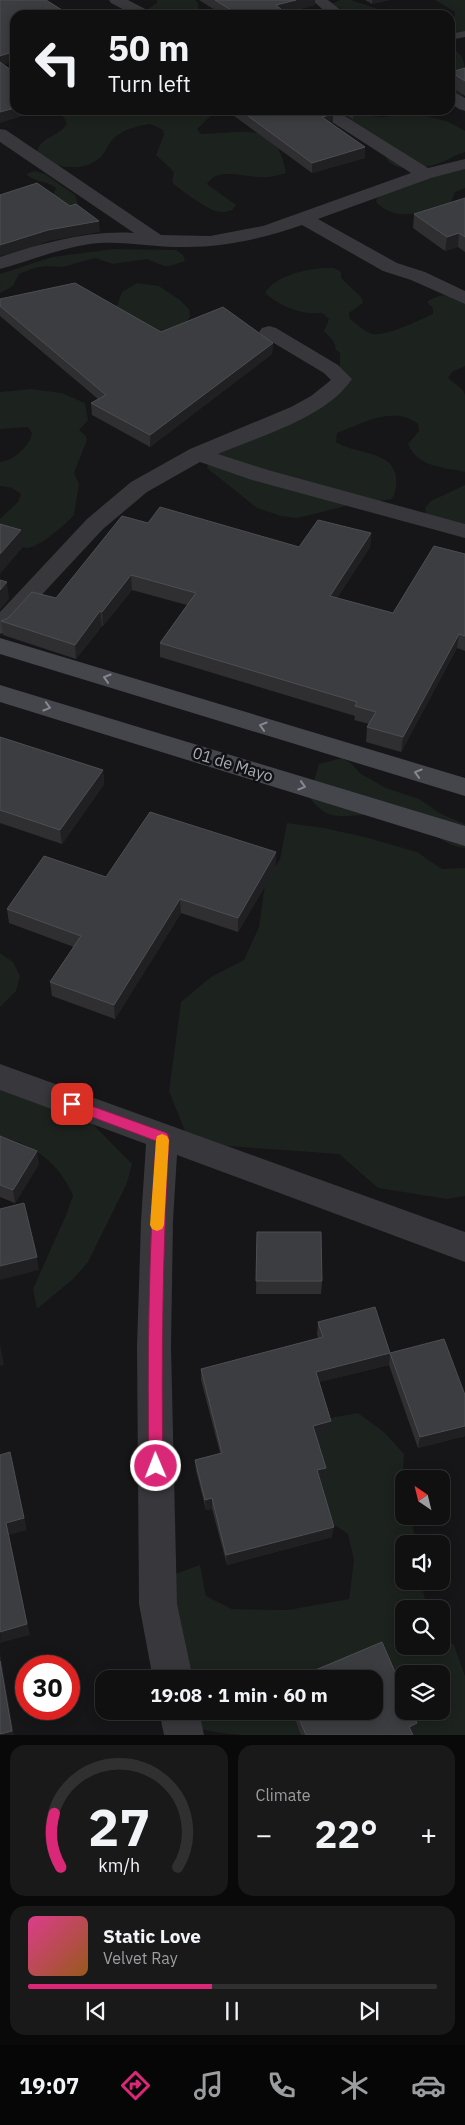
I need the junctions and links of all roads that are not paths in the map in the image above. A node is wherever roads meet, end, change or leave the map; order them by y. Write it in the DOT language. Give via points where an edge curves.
graph roads {
  1 [pos="116,0"];
  2 [pos="319,0"];
  3 [pos="136,10"];
  4 [pos="332,10"];
  5 [pos="332,115"];
  6 [pos="0,134"];
  7 [pos="465,164"];
  8 [pos="424,174"];
  9 [pos="305,219"];
  10 [pos="158,240"];
  11 [pos="0,263"];
  12 [pos="465,298"];
  13 [pos="269,332"];
  14 [pos="198,454"];
  15 [pos="465,531"];
  16 [pos="0,626"];
  17 [pos="0,646"];
  18 [pos="0,693"];
  19 [pos="465,787"];
  20 [pos="465,836"];
  21 [pos="0,1077"];
  22 [pos="162,1137"];
  23 [pos="465,1247"];
  24 [pos="171,1670"];
  25 [pos="181,1720"];
  26 [pos="184,1735"];
  1 -- 3 [label="street"];
  2 -- 4 [label="street"];
  5 -- 8 [label="street"];
  6 -- 10 [label="street"];
  7 -- 8 [label="street"];
  8 -- 9 [label="street"];
  9 -- 10 [label="street" via="237,237 202,241"];
  9 -- 12 [label="street" via="390,267"];
  10 -- 11 [label="street" via="96,238"];
  13 -- 14 [label="street" via="331,370 342,379 340,383 326,396 292,414"];
  14 -- 15 [label="street" via="260,475"];
  14 -- 16 [label="street" via="139,488 95,524"];
  19 -- 17 [label="street, one-way"];
  18 -- 20 [label="street, 01 de Mayo, one-way"];
  21 -- 22 [label="street"];
  22 -- 23 [label="street"];
  22 -- 24 [label="street" via="154,1347 158,1594"];
  25 -- 26 [label="street"];
}
